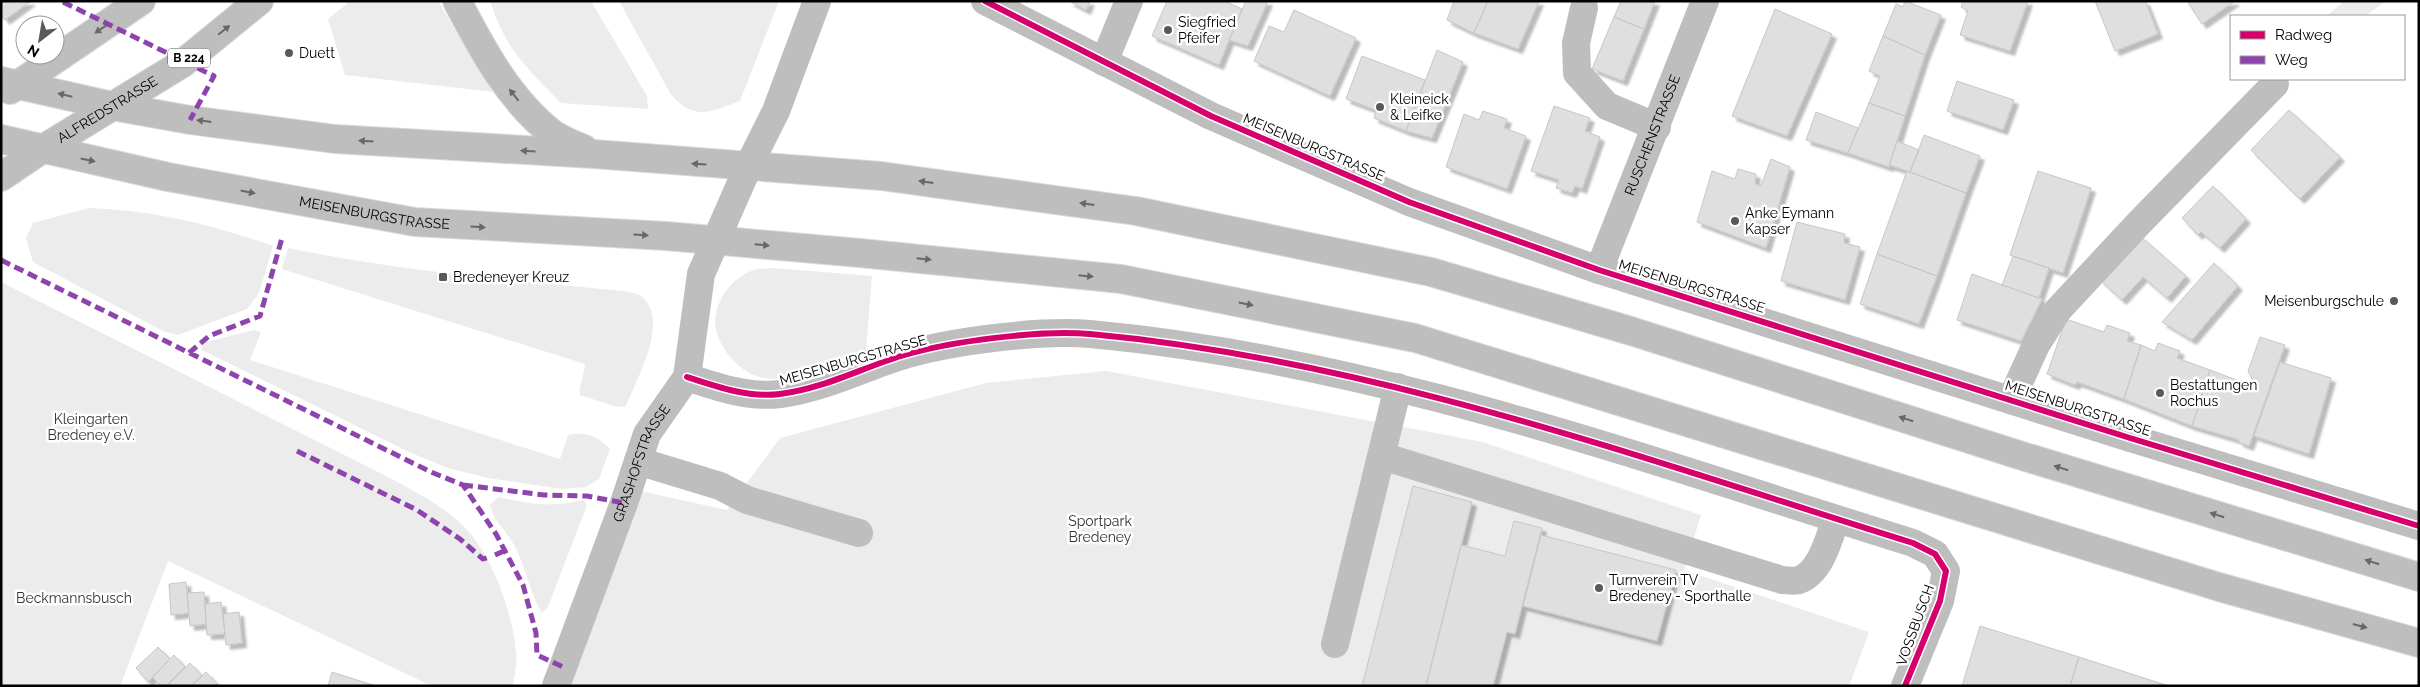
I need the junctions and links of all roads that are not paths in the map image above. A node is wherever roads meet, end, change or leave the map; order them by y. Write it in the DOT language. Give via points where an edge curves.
graph roads {
  1 [pos="141,1"];
  2 [pos="259,1"];
  3 [pos="457,1"];
  4 [pos="817,1"];
  5 [pos="985,1"];
  6 [pos="1129,1"];
  7 [pos="1705,1"];
  8 [pos="1584,8"];
  9 [pos="1104,62"];
  10 [pos="2275,84"];
  11 [pos="7,87"];
  12 [pos="112,106"];
  13 [pos="1657,128"];
  14 [pos="1,139"];
  15 [pos="41,150"];
  16 [pos="594,154"];
  17 [pos="748,167"];
  18 [pos="1,177"];
  19 [pos="714,241"];
  20 [pos="1599,270"];
  21 [pos="687,377"];
  22 [pos="1398,387"];
  23 [pos="2011,400"];
  24 [pos="1382,456"];
  25 [pos="638,461"];
  26 [pos="1836,519"];
  27 [pos="2419,526"];
  28 [pos="859,533"];
  29 [pos="1946,572"];
  30 [pos="2419,576"];
  31 [pos="2419,642"];
  32 [pos="1335,644"];
  33 [pos="556,686"];
  34 [pos="1905,686"];
  1 -- 11 [label="main road, one-way"];
  12 -- 2 [label="main road, ALFREDSTRASSE / B 224, one-way" via="183,63"];
  16 -- 3 [label="main road, one-way" via="554,135 527,110 498,74"];
  4 -- 17 [label="main road" via="776,111"];
  5 -- 9 [label="main road, MEISENBURGSTRASSE"];
  6 -- 9 [label="main road"];
  7 -- 13 [label="main road, RUSCHENSTRASSE"];
  8 -- 13 [label="main road" via="1576,43 1577,73 1607,106"];
  9 -- 20 [label="main road, MEISENBURGSTRASSE" via="1211,116 1409,202"];
  10 -- 23 [label="main road" via="2058,310 2036,345"];
  12 -- 11 [label="main road, one-way"];
  12 -- 15 [label="main road, ALFREDSTRASSE / B 224"];
  16 -- 12 [label="main road, one-way" via="335,139"];
  13 -- 20 [label="main road, RUSCHENSTRASSE"];
  14 -- 15 [label="main road"];
  15 -- 18 [label="main road, ALFREDSTRASSE / B 224"];
  15 -- 19 [label="main road, MEISENBURGSTRASSE, one-way" via="292,201 415,222"];
  17 -- 16 [label="main road, one-way"];
  17 -- 19 [label="main road"];
  30 -- 17 [label="main road, one-way" via="1431,272 1136,211 881,176"];
  19 -- 21 [label="main road, GRASHOFSTRASSE" via="701,274"];
  19 -- 31 [label="main road, MEISENBURGSTRASSE, one-way" via="1121,279 1415,338 2219,587"];
  20 -- 23 [label="main road, MEISENBURGSTRASSE"];
  21 -- 22 [label="main road, MEISENBURGSTRASSE" via="758,395 780,394 904,355 952,345 1043,334 1086,334 1200,347"];
  21 -- 25 [label="main road, GRASHOFSTRASSE" via="646,434"];
  22 -- 24 [label="main road"];
  22 -- 26 [label="main road, MEISENBURGSTRASSE" via="1524,420"];
  23 -- 27 [label="main road, MEISENBURGSTRASSE"];
  24 -- 26 [label="main road" via="1782,580 1798,580 1814,568"];
  24 -- 32 [label="main road"];
  25 -- 28 [label="main road" via="720,486 747,500"];
  25 -- 33 [label="main road, GRASHOFSTRASSE"];
  26 -- 29 [label="main road, MEISENBURGSTRASSE" via="1913,543 1934,554"];
  29 -- 34 [label="main road, VOSSBUSCH" via="1940,601"];
}
